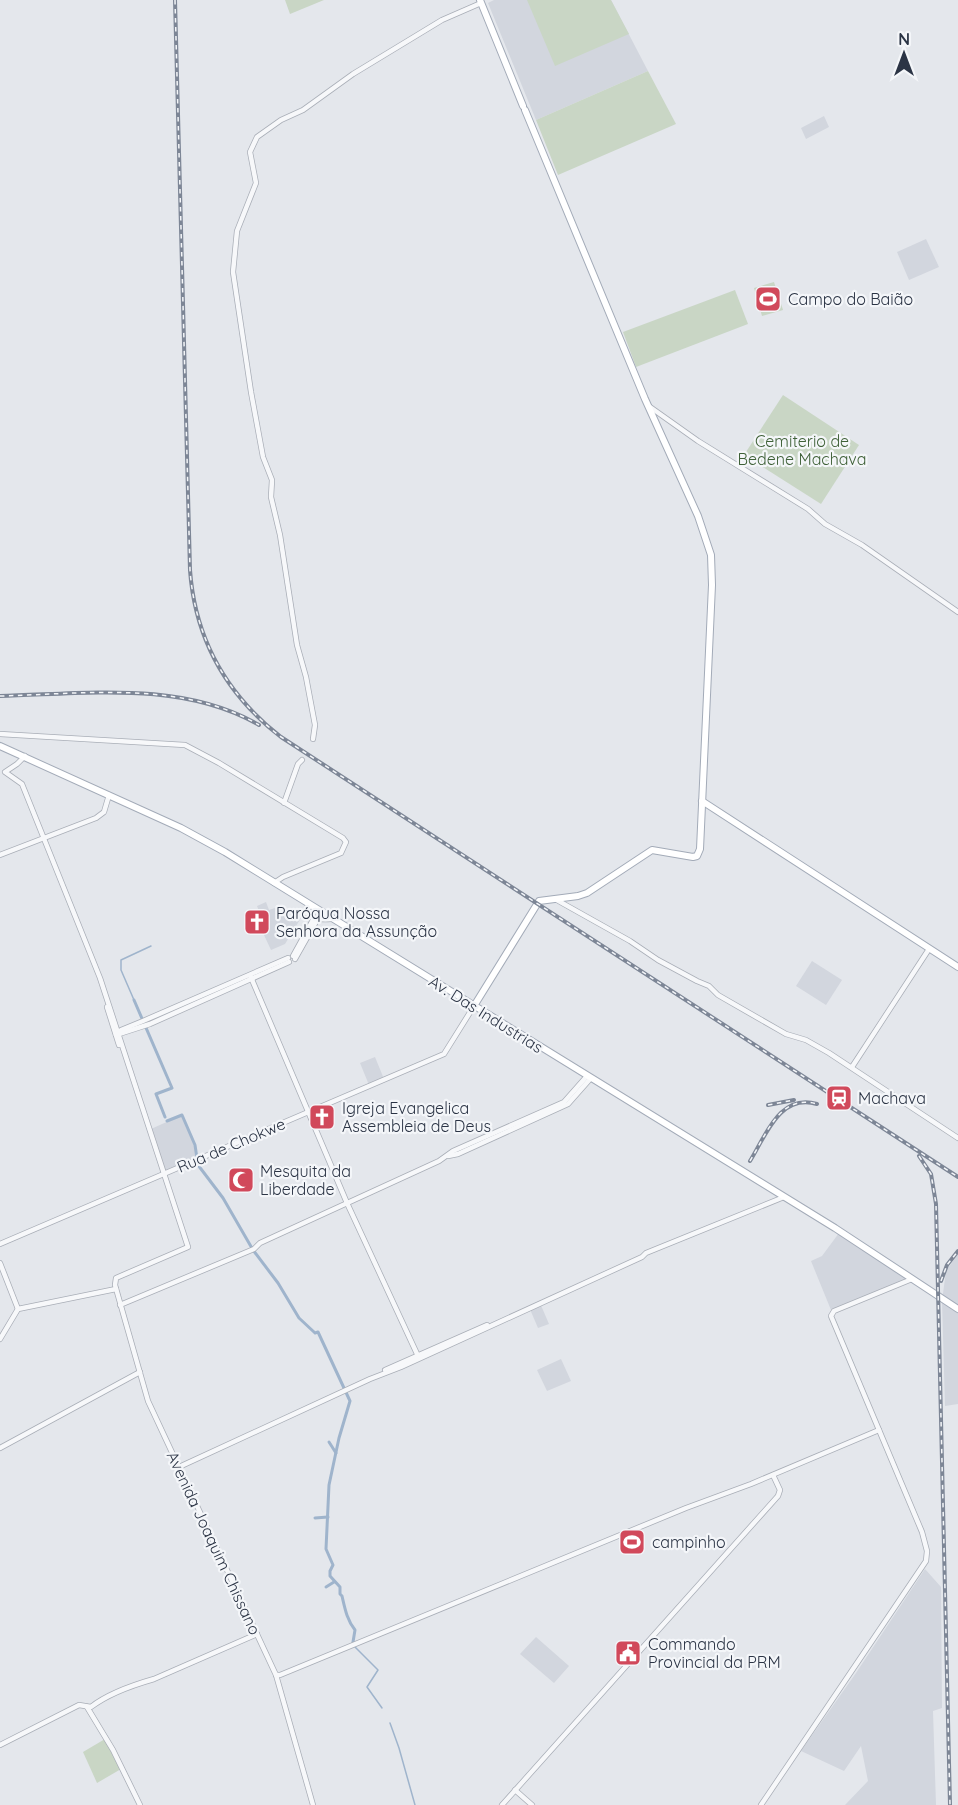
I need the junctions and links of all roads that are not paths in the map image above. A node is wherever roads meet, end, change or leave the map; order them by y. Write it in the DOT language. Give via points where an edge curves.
graph roads {
  1 [pos="480,1"];
  2 [pos="650,407"];
  3 [pos="958,612"];
  4 [pos="0,734"];
  5 [pos="313,739"];
  6 [pos="0,746"];
  7 [pos="25,756"];
  8 [pos="302,759"];
  9 [pos="109,795"];
  10 [pos="702,801"];
  11 [pos="284,803"];
  12 [pos="43,837"];
  13 [pos="0,855"];
  14 [pos="274,883"];
  15 [pos="555,899"];
  16 [pos="311,905"];
  17 [pos="316,919"];
  18 [pos="331,919"];
  19 [pos="929,949"];
  20 [pos="958,967"];
  21 [pos="250,977"];
  22 [pos="474,1006"];
  23 [pos="117,1034"];
  24 [pos="852,1067"];
  25 [pos="589,1077"];
  26 [pos="309,1112"];
  27 [pos="958,1138"];
  28 [pos="164,1174"];
  29 [pos="780,1195"];
  30 [pos="347,1203"];
  31 [pos="0,1244"];
  32 [pos="0,1263"];
  33 [pos="912,1279"];
  34 [pos="116,1290"];
  35 [pos="120,1305"];
  36 [pos="18,1308"];
  37 [pos="958,1309"];
  38 [pos="0,1339"];
  39 [pos="421,1356"];
  40 [pos="140,1372"];
  41 [pos="879,1430"];
  42 [pos="0,1448"];
  43 [pos="179,1467"];
  44 [pos="774,1475"];
  45 [pos="257,1634"];
  46 [pos="277,1677"];
  47 [pos="87,1707"];
  48 [pos="0,1745"];
  49 [pos="515,1790"];
  50 [pos="312,1803"];
  51 [pos="140,1805"];
  52 [pos="306,1805"];
  53 [pos="502,1805"];
  54 [pos="532,1805"];
  55 [pos="761,1805"];
  1 -- 2 [label="main road"];
  1 -- 5 [label="street" via="442,20 353,74 303,110 281,120 257,136 250,152 256,183 237,231 233,272 251,392 263,457 272,480 271,497 315,725"];
  2 -- 3 [label="street"];
  2 -- 10 [label="main road" via="711,555"];
  4 -- 11 [label="street" via="185,745"];
  6 -- 7 [label="main road, Av. Das Industrias"];
  7 -- 9 [label="main road, Av. Das Industrias"];
  7 -- 12 [label="street" via="5,772 20,781"];
  8 -- 11 [label="street"];
  9 -- 12 [label="street" via="104,812 96,818"];
  9 -- 14 [label="main road, Av. Das Industrias" via="187,831"];
  10 -- 15 [label="main road" via="697,856 652,850 587,893"];
  10 -- 19 [label="main road"];
  11 -- 14 [label="street" via="345,842 341,853"];
  12 -- 13 [label="street"];
  12 -- 23 [label="street" via="83,933"];
  14 -- 16 [label="main road, Av. Das Industrias"];
  15 -- 22 [label="main road" via="539,901"];
  15 -- 24 [label="street" via="776,1028 806,1040"];
  16 -- 17 [label="street" via="305,912"];
  16 -- 18 [label="main road, Av. Das Industrias"];
  17 -- 18 [label="street"];
  17 -- 21 [label="street" via="291,959"];
  18 -- 22 [label="main road, Av. Das Industrias"];
  19 -- 20 [label="main road"];
  19 -- 24 [label="street"];
  21 -- 23 [label="street" via="150,1024"];
  21 -- 26 [label="street"];
  22 -- 25 [label="main road, Av. Das Industrias"];
  22 -- 26 [label="street, Rua de Chokwe" via="444,1054"];
  23 -- 28 [label="street"];
  24 -- 27 [label="street"];
  25 -- 29 [label="main road, Av. Das Industrias"];
  25 -- 30 [label="street" via="564,1102"];
  26 -- 28 [label="street, Rua de Chokwe"];
  26 -- 30 [label="street"];
  28 -- 31 [label="street, Rua de Chokwe"];
  28 -- 34 [label="street, Avenida Joaquim Chissano" via="188,1247 119,1277 115,1280"];
  29 -- 33 [label="main road, Av. Das Industrias"];
  29 -- 39 [label="street"];
  30 -- 35 [label="street" via="253,1249"];
  30 -- 39 [label="street"];
  32 -- 36 [label="street"];
  33 -- 37 [label="main road, Av. Das Industrias"];
  33 -- 41 [label="street" via="831,1314"];
  34 -- 35 [label="street, Avenida Joaquim Chissano"];
  34 -- 36 [label="street"];
  35 -- 40 [label="street, Avenida Joaquim Chissano"];
  36 -- 38 [label="street"];
  39 -- 43 [label="street"];
  40 -- 42 [label="street"];
  40 -- 43 [label="street, Avenida Joaquim Chissano" via="148,1401"];
  41 -- 44 [label="street"];
  41 -- 55 [label="street" via="922,1532 926,1560"];
  43 -- 45 [label="street, Avenida Joaquim Chissano"];
  44 -- 46 [label="street"];
  44 -- 49 [label="street" via="780,1493"];
  45 -- 46 [label="street, Avenida Joaquim Chissano"];
  45 -- 47 [label="street"];
  46 -- 50 [label="street, Avenida Joaquim Chissano"];
  47 -- 48 [label="street" via="79,1706"];
  47 -- 51 [label="street"];
  49 -- 53 [label="street"];
  49 -- 54 [label="street"];
  50 -- 52 [label="street"];
}
